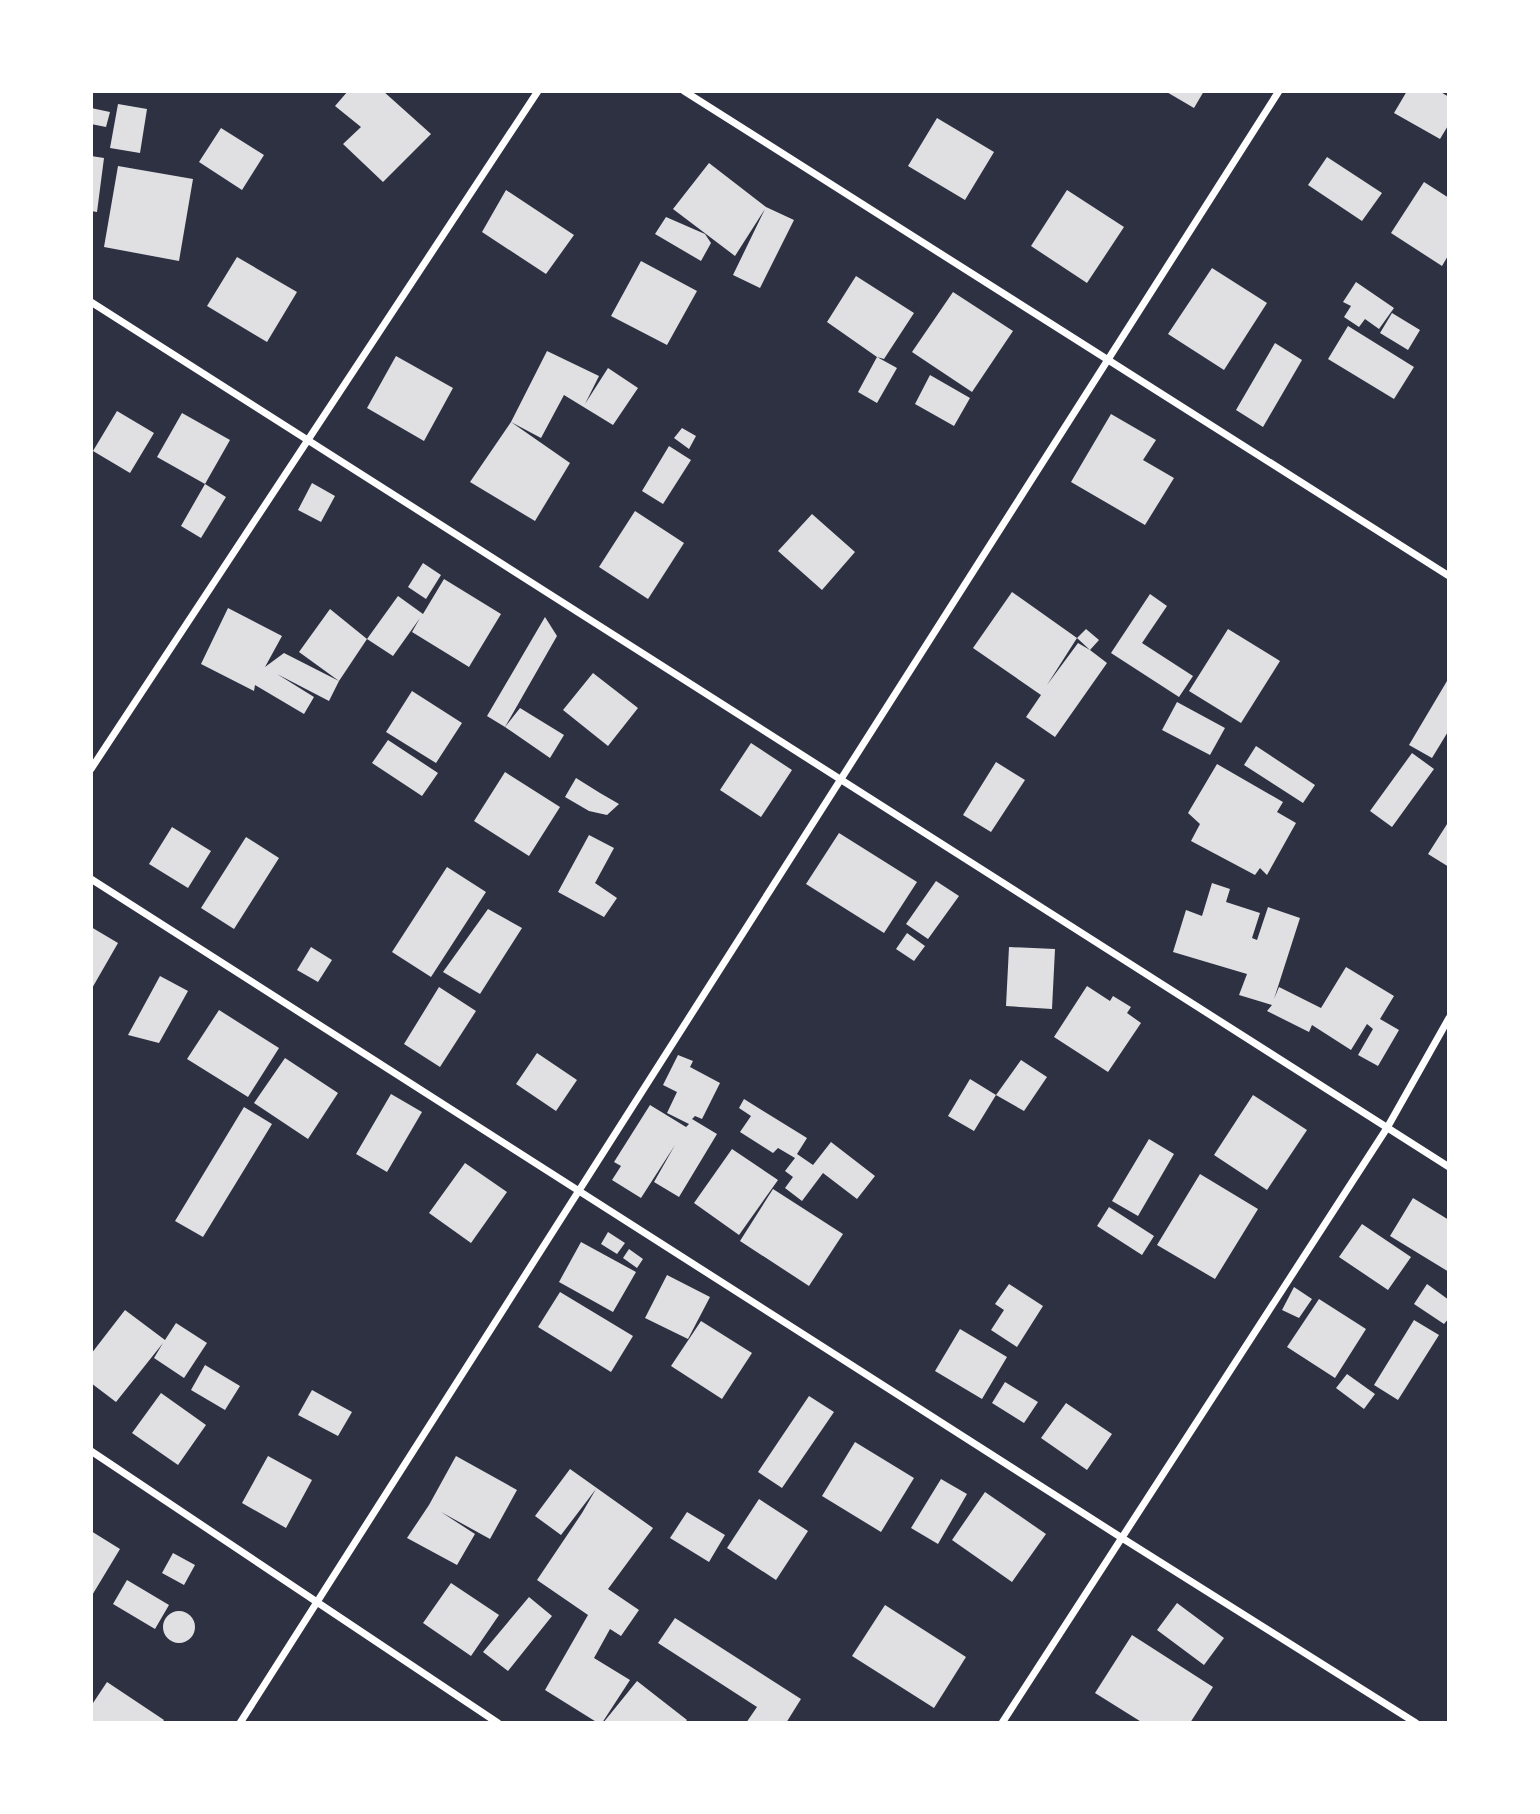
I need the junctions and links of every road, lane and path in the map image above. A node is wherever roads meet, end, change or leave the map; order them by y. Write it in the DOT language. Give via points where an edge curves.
graph roads {
  1 [pos="538,91"];
  2 [pos="684,91"];
  3 [pos="1279,91"];
  4 [pos="91,302"];
  5 [pos="1108,360"];
  6 [pos="308,440"];
  7 [pos="1449,576"];
  8 [pos="91,769"];
  9 [pos="840,780"];
  10 [pos="91,879"];
  11 [pos="1449,1018"];
  12 [pos="1387,1128"];
  13 [pos="1449,1167"];
  14 [pos="579,1191"];
  15 [pos="91,1451"];
  16 [pos="1122,1538"];
  17 [pos="317,1603"];
  18 [pos="240,1723"];
  19 [pos="498,1723"];
  20 [pos="1002,1723"];
  21 [pos="1416,1723"];
  1 -- 6 [label="street"];
  2 -- 5 [label="street"];
  3 -- 5 [label="street"];
  4 -- 6 [label="street"];
  5 -- 7 [label="street"];
  5 -- 9 [label="street"];
  6 -- 8 [label="street"];
  6 -- 9 [label="street"];
  9 -- 12 [label="street"];
  9 -- 14 [label="street"];
  10 -- 14 [label="street"];
  11 -- 12 [label="street"];
  12 -- 13 [label="street"];
  12 -- 16 [label="street"];
  14 -- 16 [label="street"];
  14 -- 17 [label="street"];
  15 -- 17 [label="street"];
  16 -- 20 [label="street"];
  16 -- 21 [label="street"];
  17 -- 18 [label="street"];
  17 -- 19 [label="street"];
}
